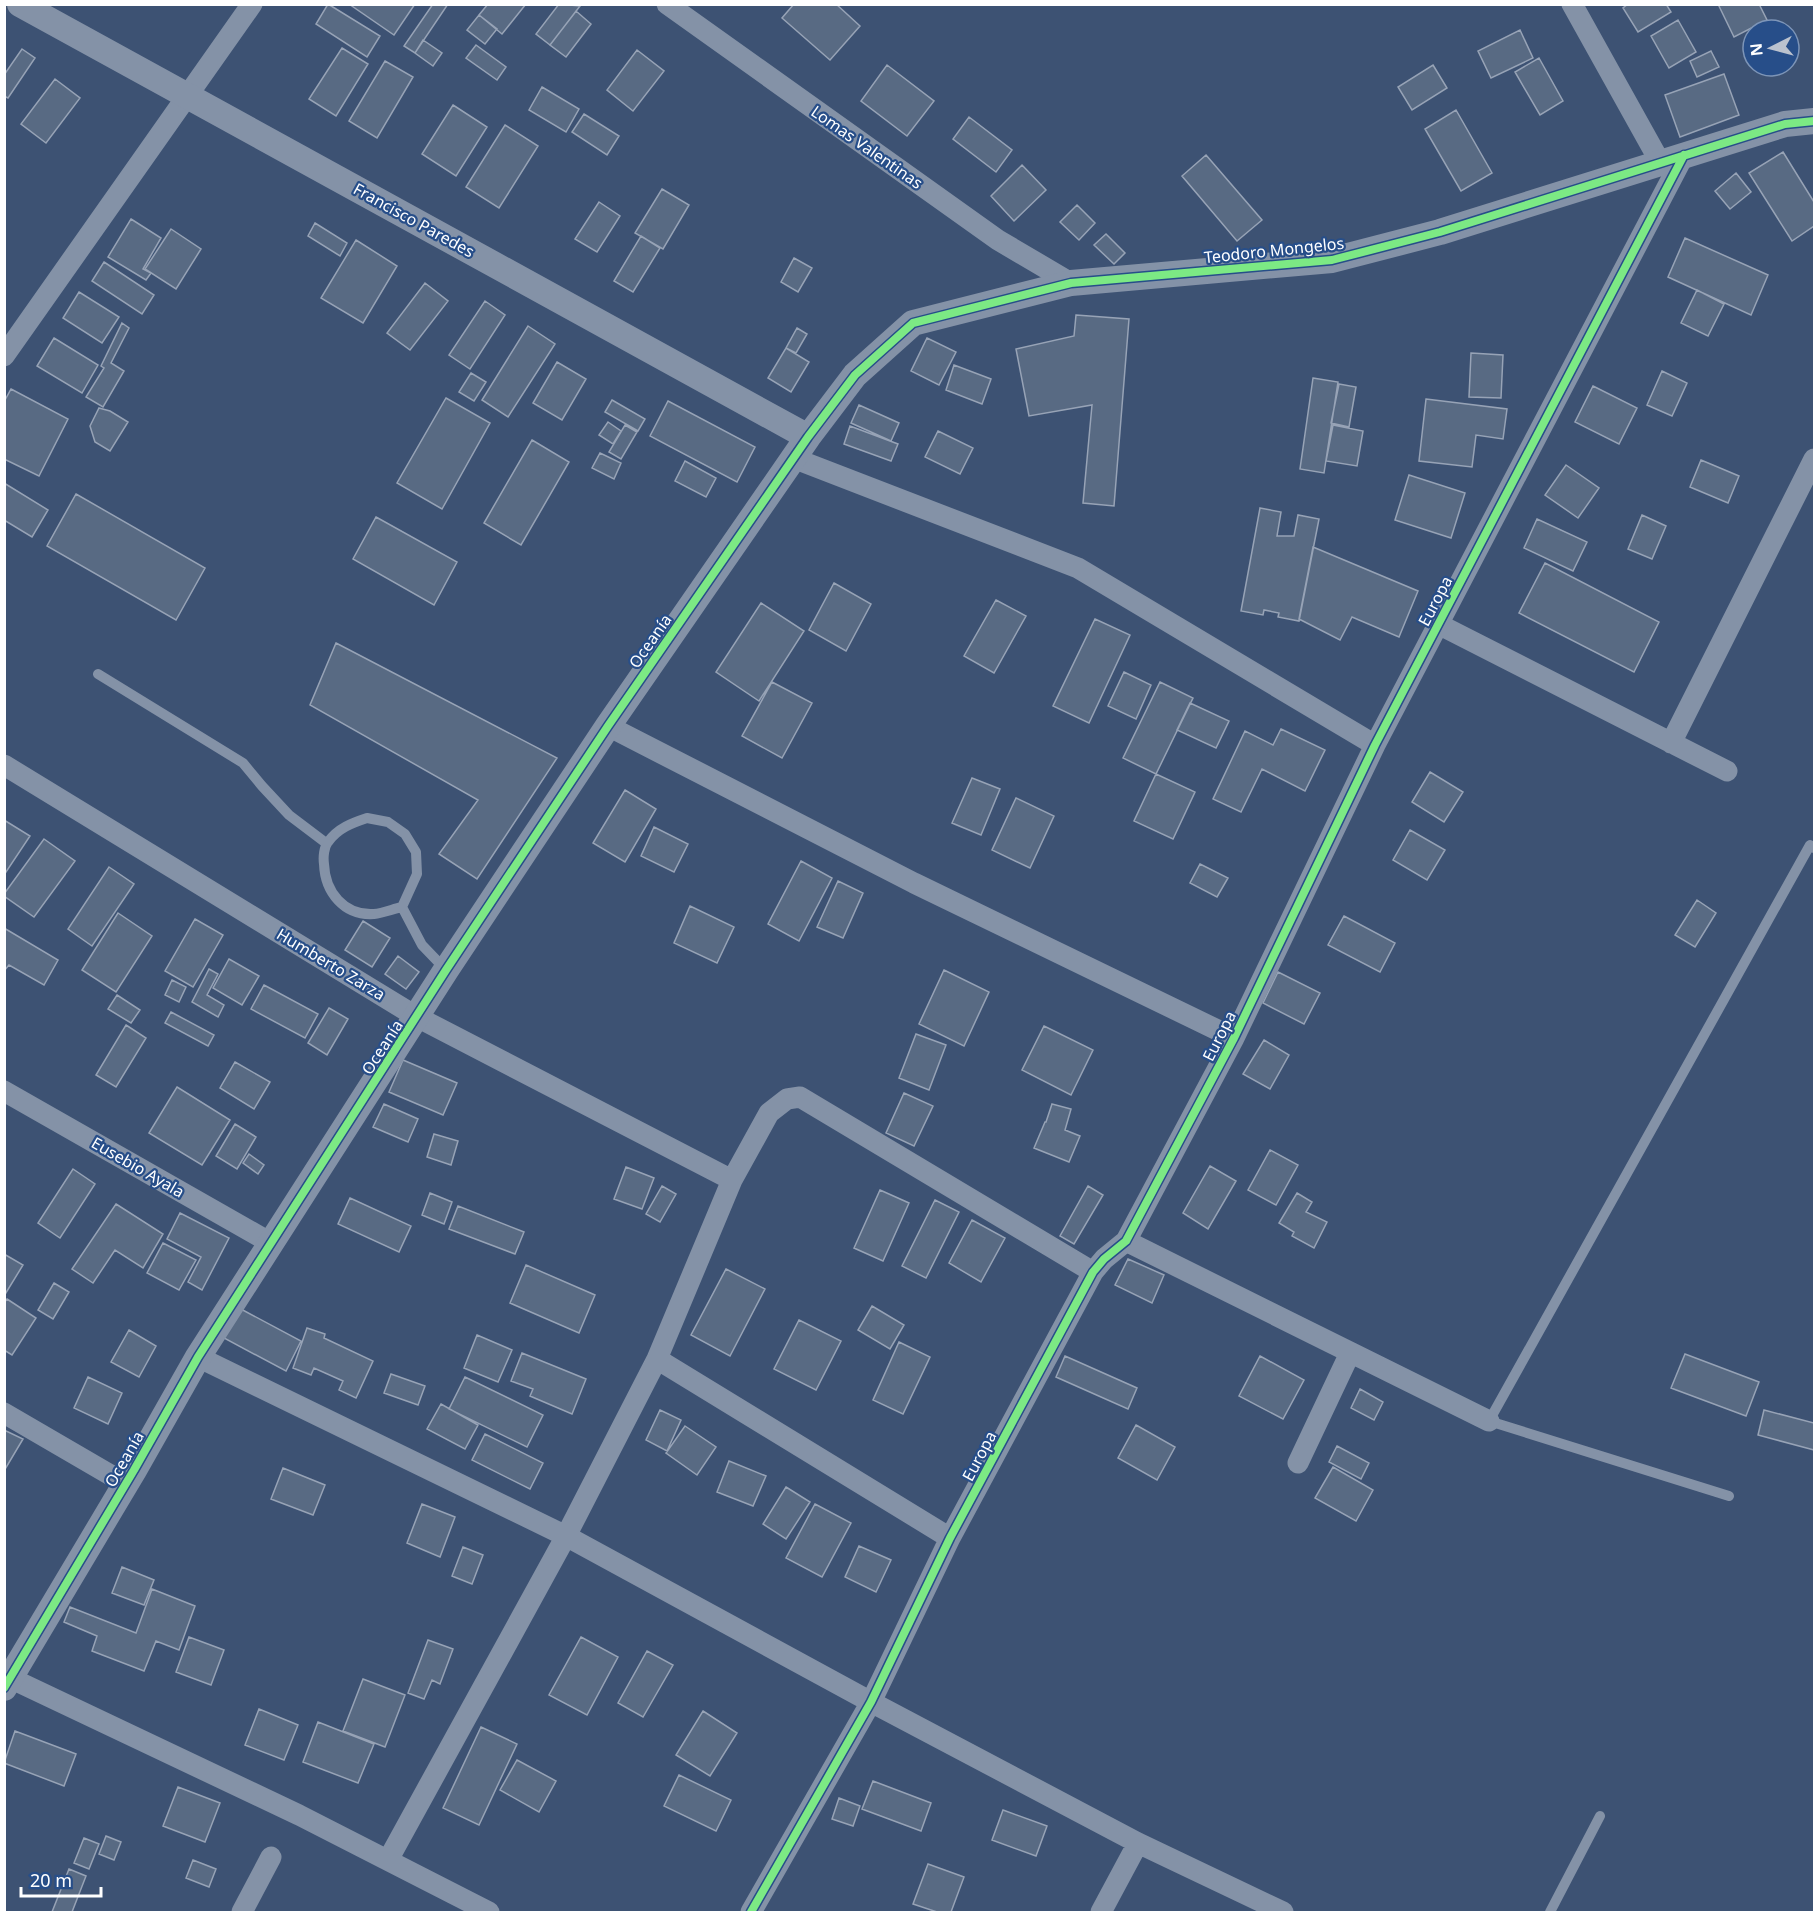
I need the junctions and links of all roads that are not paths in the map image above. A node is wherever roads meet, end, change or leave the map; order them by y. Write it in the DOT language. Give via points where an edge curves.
graph roads {
  1 [pos="20,4"];
  2 [pos="252,4"];
  3 [pos="667,4"];
  4 [pos="1572,4"];
  5 [pos="187,95"];
  6 [pos="1815,121"];
  7 [pos="1672,158"];
  8 [pos="1071,283"];
  9 [pos="4,356"];
  10 [pos="808,437"];
  11 [pos="793,458"];
  12 [pos="1815,459"];
  13 [pos="1438,624"];
  14 [pos="98,674"];
  15 [pos="608,726"];
  16 [pos="1671,743"];
  17 [pos="1375,745"];
  18 [pos="4,765"];
  19 [pos="1727,771"];
  20 [pos="326,843"];
  21 [pos="1815,848"];
  22 [pos="402,907"];
  23 [pos="446,970"];
  24 [pos="417,1017"];
  25 [pos="1234,1038"];
  26 [pos="4,1091"];
  27 [pos="732,1180"];
  28 [pos="1126,1241"];
  29 [pos="271,1243"];
  30 [pos="1093,1272"];
  31 [pos="1350,1353"];
  32 [pos="198,1357"];
  33 [pos="657,1359"];
  34 [pos="4,1413"];
  35 [pos="1489,1421"];
  36 [pos="1298,1463"];
  37 [pos="126,1484"];
  38 [pos="1729,1496"];
  39 [pos="566,1536"];
  40 [pos="950,1538"];
  41 [pos="7,1683"];
  42 [pos="872,1702"];
  43 [pos="1600,1816"];
  44 [pos="1138,1843"];
  45 [pos="272,1857"];
  46 [pos="388,1860"];
  47 [pos="243,1912"];
  48 [pos="489,1912"];
  49 [pos="752,1912"];
  50 [pos="1101,1912"];
  51 [pos="1283,1912"];
  52 [pos="1550,1912"];
  1 -- 5 [label="street, Francisco Paredes"];
  2 -- 5 [label="street"];
  3 -- 8 [label="street, Lomas Valentinas" via="998,240"];
  4 -- 7 [label="street"];
  5 -- 9 [label="street"];
  5 -- 10 [label="street, Francisco Paredes"];
  6 -- 7 [label="street, Teodoro Mongelos" via="1785,124"];
  7 -- 8 [label="street, Teodoro Mongelos" via="1440,232 1332,260"];
  7 -- 13 [label="street, Europa"];
  8 -- 10 [label="street, Teodoro Mongelos" via="914,323 855,375"];
  10 -- 11 [label="street, Oceanía"];
  11 -- 15 [label="street, Oceanía"];
  11 -- 17 [label="street" via="1078,568"];
  12 -- 16 [label="street"];
  13 -- 16 [label="street"];
  13 -- 17 [label="street, Europa"];
  14 -- 20 [label="lane" via="243,763 289,815"];
  15 -- 23 [label="street, Oceanía"];
  15 -- 25 [label="street" via="914,883"];
  16 -- 19 [label="street"];
  17 -- 25 [label="street, Europa"];
  18 -- 24 [label="street, Humberto Zarza"];
  20 -- 22 [label="lane" via="324,879 335,898 352,910 373,914"];
  20 -- 22 [label="lane" via="347,824 367,818 388,822 405,834 416,852 417,874"];
  21 -- 35 [label="lane" via="1810,845"];
  22 -- 23 [label="lane" via="422,945"];
  23 -- 24 [label="street, Oceanía"];
  24 -- 27 [label="street, Humberto Zarza"];
  24 -- 29 [label="street, Oceanía"];
  25 -- 28 [label="street, Europa"];
  26 -- 29 [label="street, Eusebio Ayala"];
  27 -- 30 [label="street" via="769,1113 787,1099 800,1097"];
  27 -- 33 [label="street"];
  28 -- 30 [label="street, Europa"];
  28 -- 31 [label="street"];
  29 -- 32 [label="street, Oceanía"];
  30 -- 40 [label="street, Europa"];
  31 -- 35 [label="street"];
  31 -- 36 [label="street"];
  32 -- 37 [label="street, Oceanía"];
  32 -- 39 [label="street"];
  33 -- 39 [label="street"];
  33 -- 40 [label="street"];
  34 -- 37 [label="street"];
  35 -- 38 [label="lane"];
  37 -- 41 [label="street, Oceanía"];
  39 -- 42 [label="street"];
  39 -- 46 [label="street"];
  40 -- 42 [label="street, Europa"];
  41 -- 46 [label="street" via="299,1815"];
  42 -- 44 [label="street"];
  42 -- 49 [label="street, Europa"];
  43 -- 52 [label="lane"];
  44 -- 50 [label="street"];
  44 -- 51 [label="street"];
  45 -- 47 [label="street"];
  46 -- 48 [label="street"];
}
